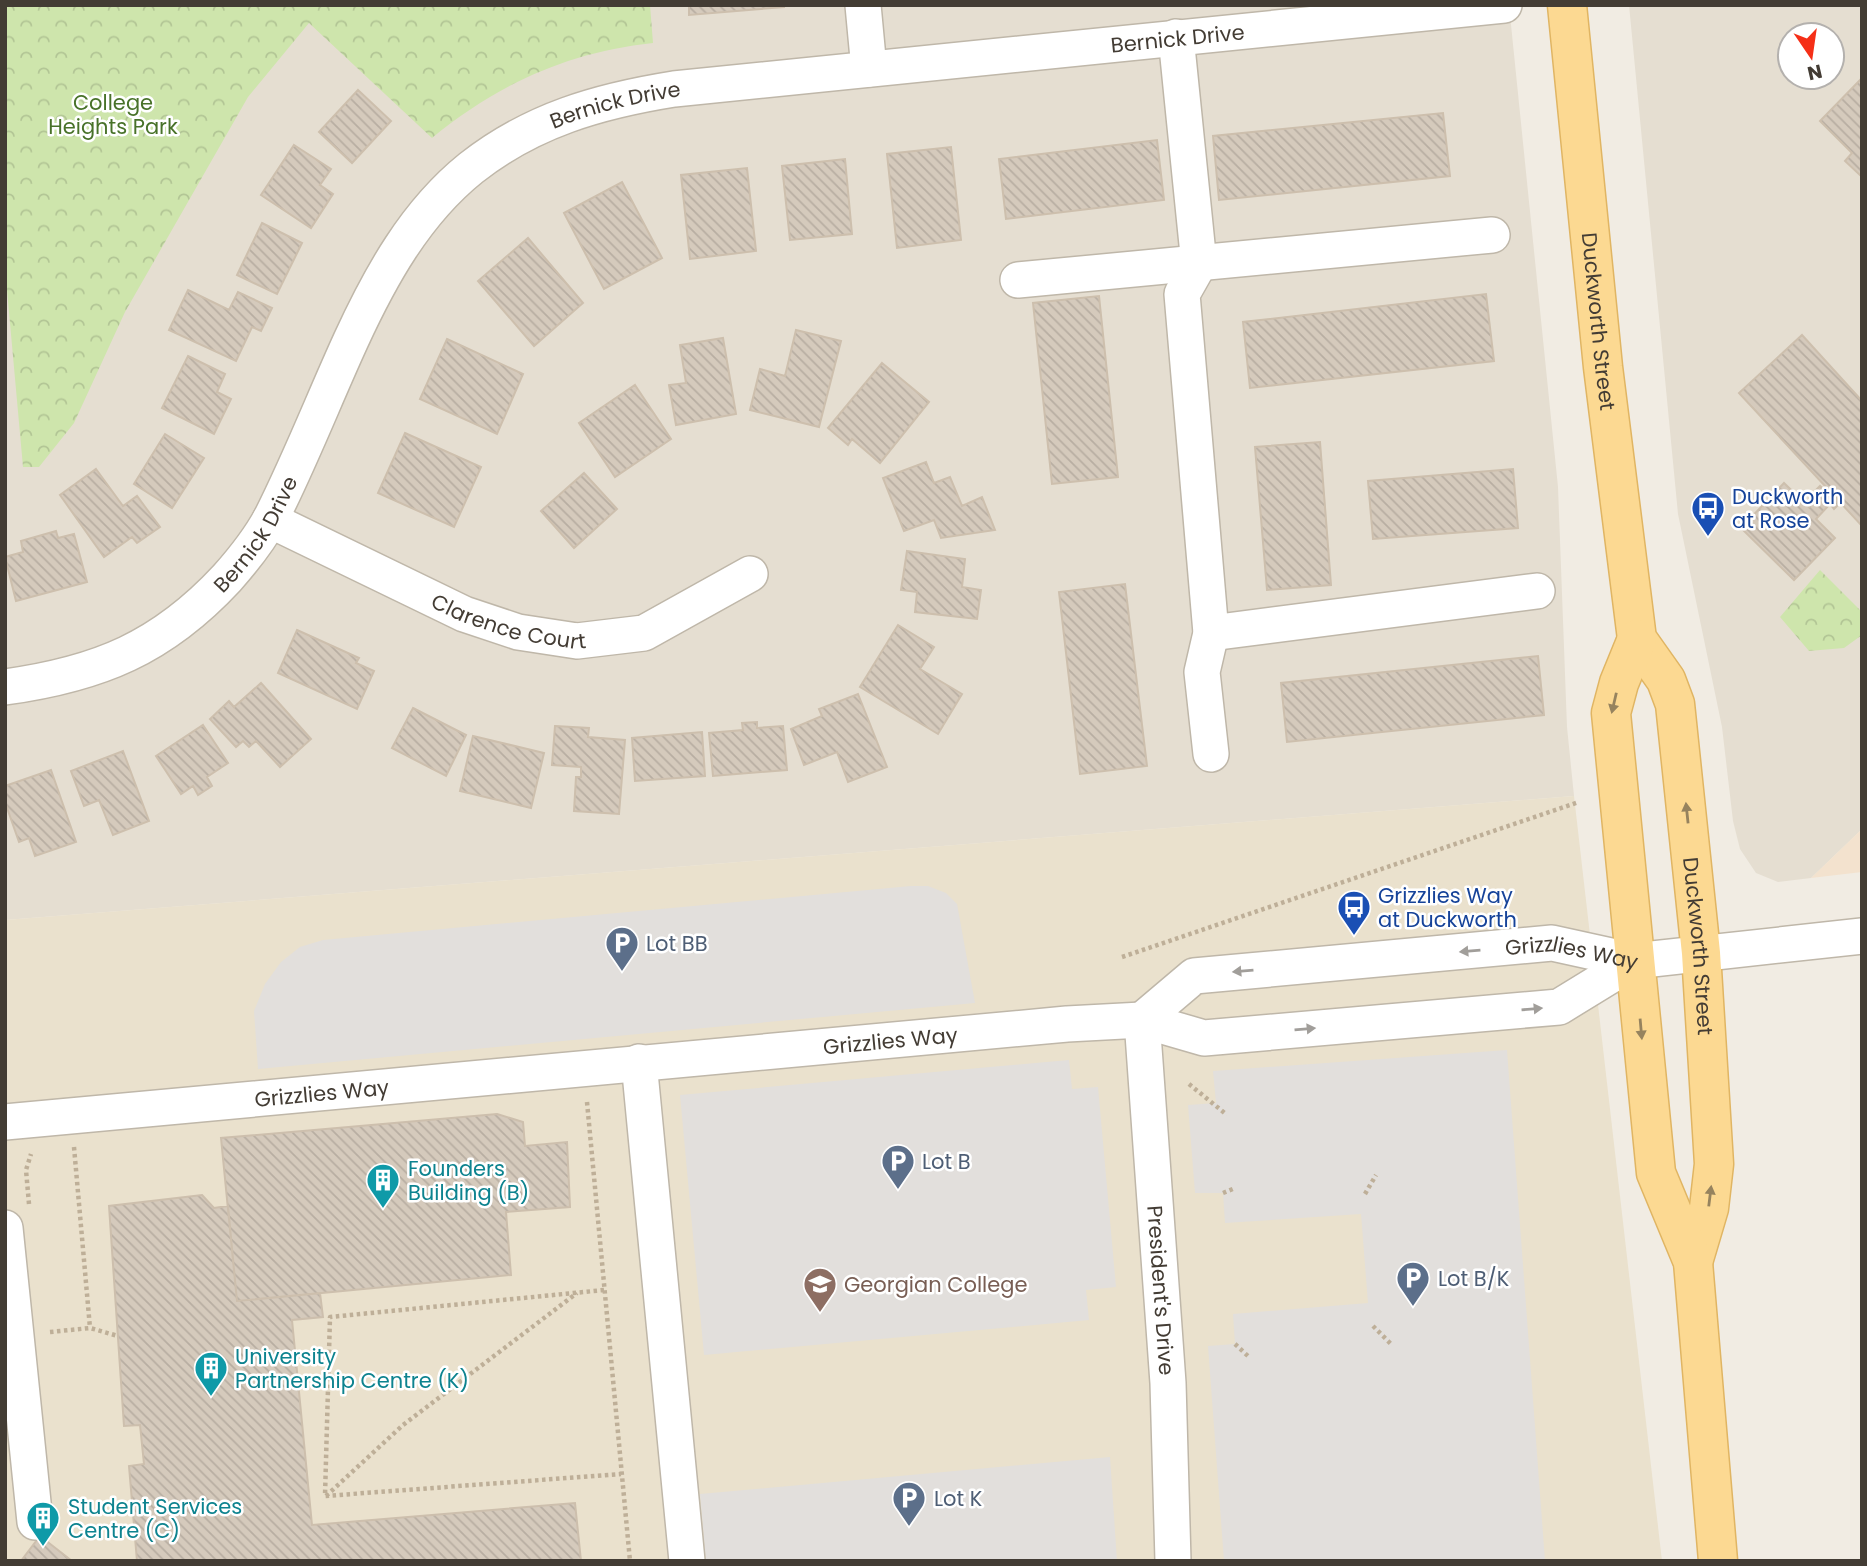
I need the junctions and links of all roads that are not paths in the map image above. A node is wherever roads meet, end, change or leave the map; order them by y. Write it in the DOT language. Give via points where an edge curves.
graph roads {
  1 [pos="863,5"];
  2 [pos="1504,5"];
  3 [pos="1567,5"];
  4 [pos="1176,37"];
  5 [pos="869,69"];
  6 [pos="1492,235"];
  7 [pos="1199,264"];
  8 [pos="1018,280"];
  9 [pos="270,520"];
  10 [pos="750,574"];
  11 [pos="1537,591"];
  12 [pos="1211,633"];
  13 [pos="1637,639"];
  14 [pos="5,687"];
  15 [pos="1212,754"];
  16 [pos="1862,936"];
  17 [pos="1701,953"];
  18 [pos="1634,961"];
  19 [pos="1142,1020"];
  20 [pos="639,1062"];
  21 [pos="5,1122"];
  22 [pos="18,1220"];
  23 [pos="1693,1262"];
  24 [pos="35,1522"];
  25 [pos="687,1561"];
  26 [pos="1173,1561"];
  27 [pos="1718,1561"];
  1 -- 5 [label="street"];
  2 -- 4 [label="street, Bernick Drive"];
  3 -- 13 [label="main road, Duckworth Street" via="1603,367"];
  4 -- 5 [label="street, Bernick Drive"];
  4 -- 7 [label="street"];
  5 -- 9 [label="street, Bernick Drive" via="617,98 536,126 469,170 436,202 379,279"];
  6 -- 7 [label="street"];
  7 -- 8 [label="street"];
  7 -- 12 [label="street" via="1182,294"];
  9 -- 10 [label="street, Clarence Court" via="464,614 518,632 577,641 644,633"];
  9 -- 14 [label="street, Bernick Drive" via="199,608 141,649 86,671"];
  11 -- 12 [label="street"];
  12 -- 15 [label="street" via="1202,672"];
  17 -- 13 [label="main road, Duckworth Street, one-way" via="1675,704 1666,680"];
  13 -- 18 [label="main road, Duckworth Street, one-way" via="1611,713"];
  16 -- 17 [label="street"];
  17 -- 18 [label="street"];
  23 -- 17 [label="main road, Duckworth Street, one-way" via="1709,1208 1714,1164"];
  19 -- 18 [label="street, Grizzlies Way, one-way" via="1204,1038 1559,1007"];
  18 -- 19 [label="street, Grizzlies Way, one-way" via="1552,943 1194,976"];
  18 -- 23 [label="main road, Duckworth Street, one-way" via="1656,1173"];
  19 -- 20 [label="street, Grizzlies Way"];
  19 -- 26 [label="street, President's Drive" via="1168,1383"];
  20 -- 21 [label="street, Grizzlies Way"];
  20 -- 25 [label="street"];
  22 -- 24 [label="street"];
  23 -- 27 [label="main road, Duckworth Street"];
}
